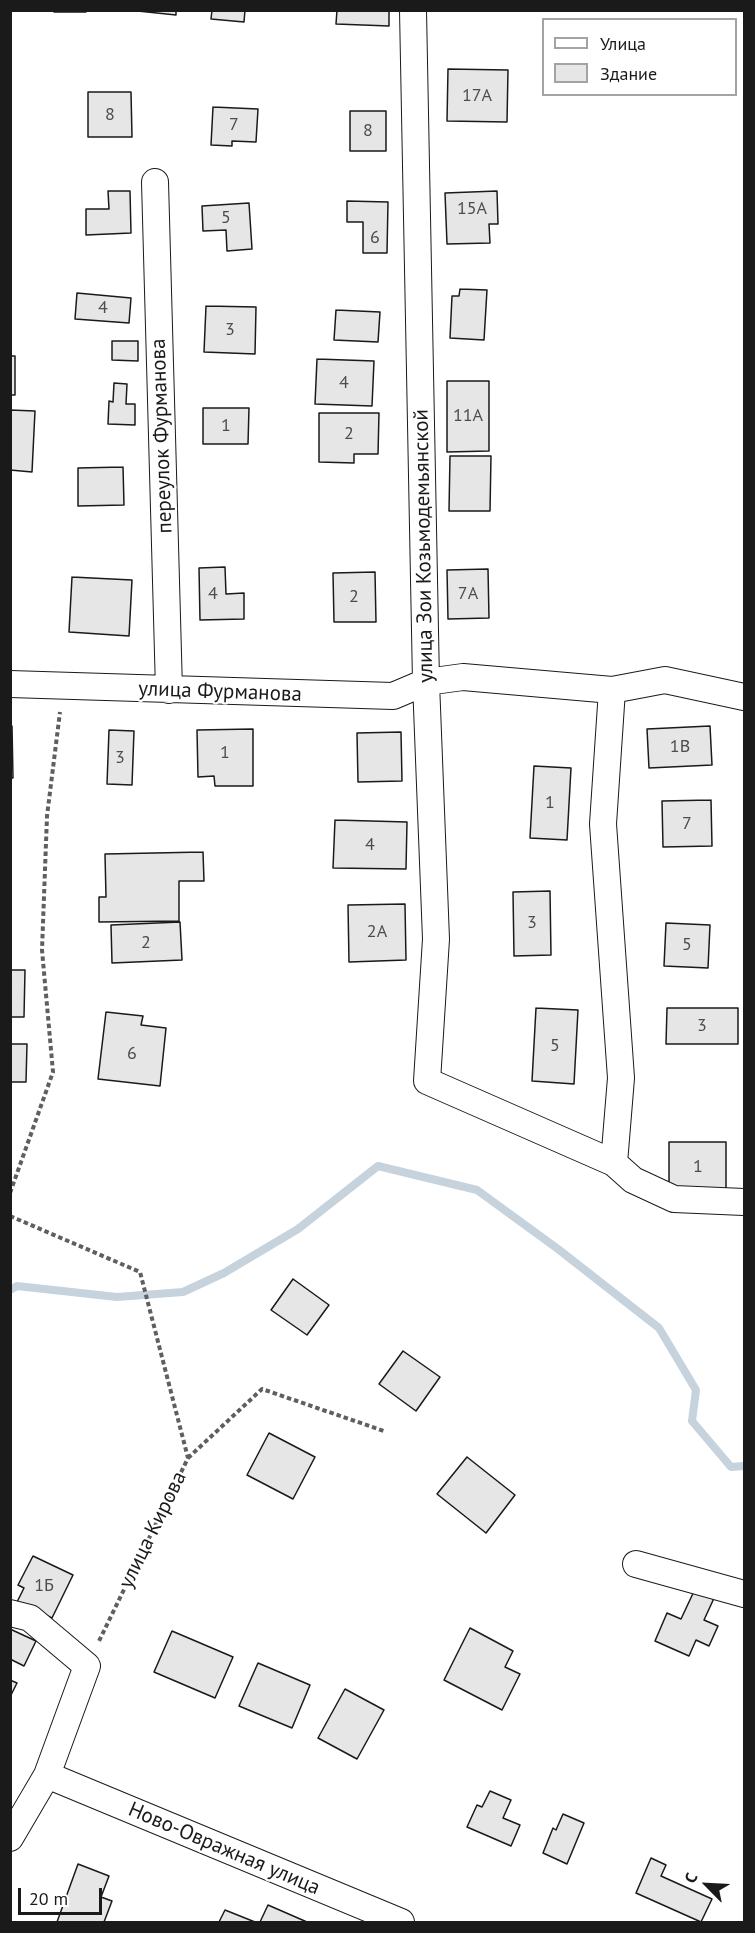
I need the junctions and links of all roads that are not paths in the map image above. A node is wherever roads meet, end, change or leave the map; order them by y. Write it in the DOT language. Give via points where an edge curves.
graph roads {
  1 [pos="413,10"];
  2 [pos="155,182"];
  3 [pos="426,682"];
  4 [pos="10,684"];
  5 [pos="169,690"];
  6 [pos="612,690"];
  7 [pos="744,697"];
  8 [pos="614,1163"];
  9 [pos="744,1202"];
  10 [pos="636,1564"];
  11 [pos="744,1594"];
  12 [pos="10,1613"];
  13 [pos="48,1775"];
  14 [pos="10,1838"];
  15 [pos="401,1923"];
  1 -- 3 [label="street, улица Зои Козьмодемьянской"];
  2 -- 5 [label="street, переулок Фурманова"];
  3 -- 5 [label="street, улица Фурманова" via="393,696"];
  3 -- 6 [label="street, улица Фурманова" via="463,677"];
  3 -- 8 [label="street, улица Зои Козьмодемьянской" via="436,939 427,1081"];
  4 -- 5 [label="street, улица Фурманова"];
  6 -- 7 [label="street, улица Фурманова" via="666,680"];
  6 -- 8 [label="street" via="603,824 621,1078"];
  8 -- 9 [label="street" via="633,1180 674,1198"];
  10 -- 11 [label="street"];
  12 -- 13 [label="street" via="30,1618 87,1666"];
  13 -- 14 [label="street"];
  13 -- 15 [label="street, Ново-Овражная улица"];
}
